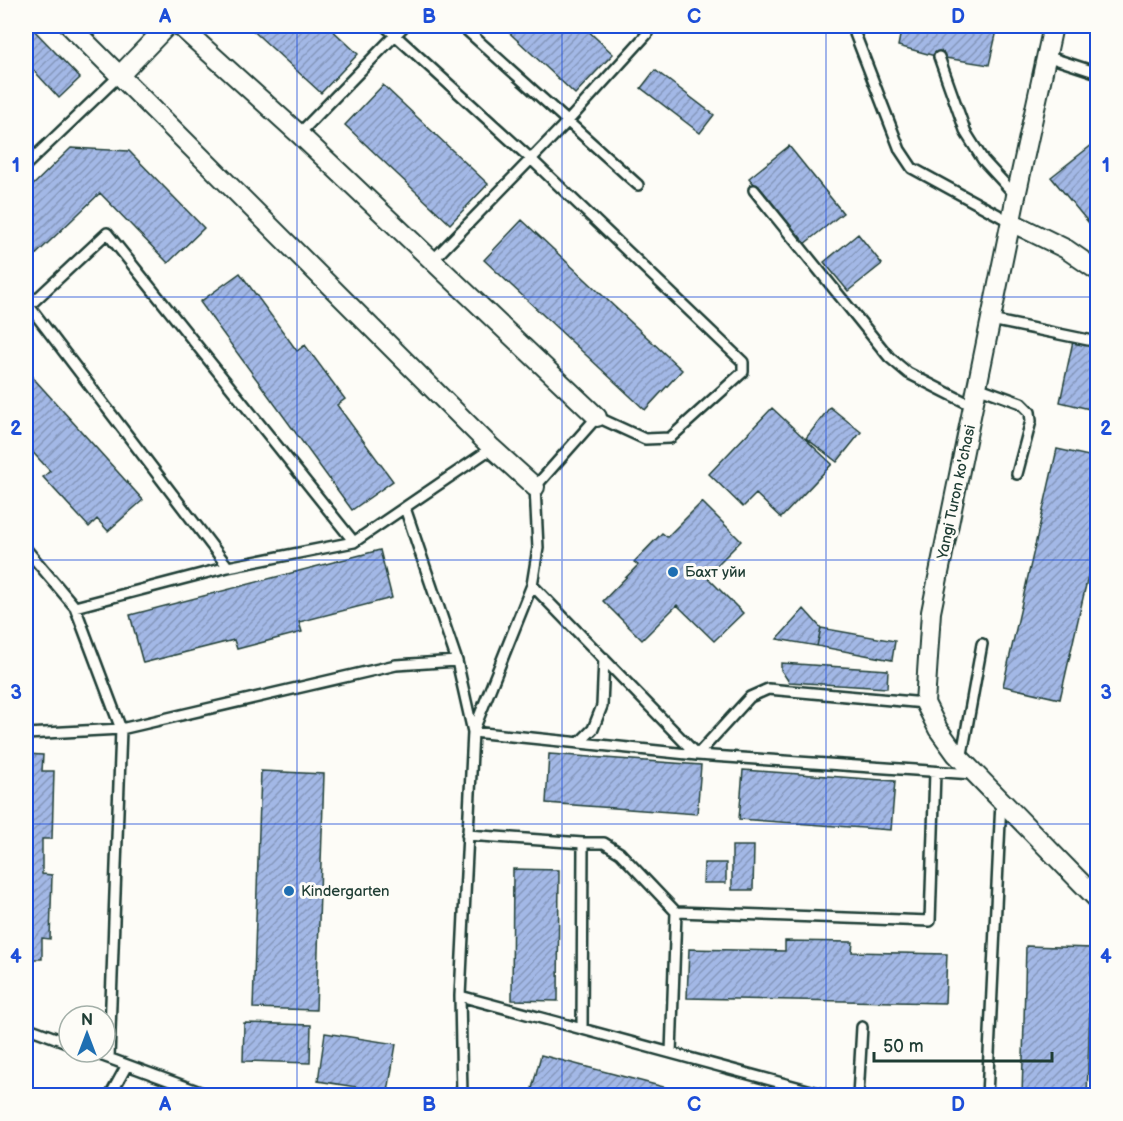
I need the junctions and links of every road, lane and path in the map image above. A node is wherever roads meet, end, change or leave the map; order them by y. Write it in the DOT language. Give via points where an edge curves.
graph roads {
  1 [pos="70,26"];
  2 [pos="166,26"];
  3 [pos="180,26"];
  4 [pos="385,26"];
  5 [pos="404,26"];
  6 [pos="462,26"];
  7 [pos="649,26"];
  8 [pos="852,26"];
  9 [pos="1053,26"];
  10 [pos="395,35"];
  11 [pos="1046,56"];
  12 [pos="939,57"];
  13 [pos="1098,73"];
  14 [pos="120,75"];
  15 [pos="568,121"];
  16 [pos="299,134"];
  17 [pos="531,159"];
  18 [pos="26,165"];
  19 [pos="638,185"];
  20 [pos="754,190"];
  21 [pos="1016,196"];
  22 [pos="1011,222"];
  23 [pos="432,261"];
  24 [pos="1098,271"];
  25 [pos="28,308"];
  26 [pos="991,320"];
  27 [pos="1098,342"];
  28 [pos="977,387"];
  29 [pos="974,406"];
  30 [pos="597,417"];
  31 [pos="492,448"];
  32 [pos="1017,474"];
  33 [pos="535,487"];
  34 [pos="405,508"];
  35 [pos="354,542"];
  36 [pos="26,549"];
  37 [pos="228,567"];
  38 [pos="532,585"];
  39 [pos="75,607"];
  40 [pos="982,644"];
  41 [pos="604,658"];
  42 [pos="457,661"];
  43 [pos="925,703"];
  44 [pos="121,729"];
  45 [pos="473,732"];
  46 [pos="26,735"];
  47 [pos="579,743"];
  48 [pos="698,755"];
  49 [pos="961,759"];
  50 [pos="935,772"];
  51 [pos="976,775"];
  52 [pos="1001,800"];
  53 [pos="467,835"];
  54 [pos="583,843"];
  55 [pos="1098,900"];
  56 [pos="676,912"];
  57 [pos="460,996"];
  58 [pos="111,1004"];
  59 [pos="26,1027"];
  60 [pos="862,1028"];
  61 [pos="582,1029"];
  62 [pos="57,1039"];
  63 [pos="672,1053"];
  64 [pos="117,1061"];
  65 [pos="127,1065"];
  66 [pos="110,1095"];
  67 [pos="212,1095"];
  68 [pos="462,1095"];
  69 [pos="830,1095"];
  70 [pos="858,1095"];
  71 [pos="987,1095"];
  1 -- 14 [label="street"];
  2 -- 14 [label="street"];
  3 -- 16 [label="street"];
  4 -- 10 [label="lane"];
  5 -- 10 [label="lane"];
  6 -- 15 [label="lane"];
  7 -- 15 [label="lane" via="647,34"];
  8 -- 22 [label="lane" via="900,150 912,168"];
  9 -- 11 [label="street, Yangi Turon ko'chasi"];
  10 -- 16 [label="lane"];
  10 -- 17 [label="lane"];
  11 -- 13 [label="lane"];
  11 -- 21 [label="street, Yangi Turon ko'chasi"];
  12 -- 21 [label="lane" via="966,133 983,160"];
  14 -- 18 [label="lane"];
  14 -- 31 [label="street"];
  15 -- 17 [label="lane"];
  15 -- 19 [label="lane"];
  16 -- 23 [label="street"];
  17 -- 23 [label="lane"];
  17 -- 30 [label="lane" via="743,362 742,372 670,438 645,439"];
  20 -- 29 [label="lane" via="889,357 908,373"];
  21 -- 22 [label="street, Yangi Turon ko'chasi"];
  22 -- 24 [label="street" via="1066,249"];
  22 -- 26 [label="street, Yangi Turon ko'chasi"];
  23 -- 30 [label="street"];
  25 -- 35 [label="lane" via="107,233"];
  25 -- 37 [label="lane"];
  26 -- 27 [label="lane"];
  26 -- 28 [label="street, Yangi Turon ko'chasi"];
  28 -- 29 [label="street, Yangi Turon ko'chasi"];
  28 -- 32 [label="lane" via="1021,403 1030,412"];
  29 -- 43 [label="street, Yangi Turon ko'chasi" via="931,612"];
  30 -- 33 [label="lane"];
  31 -- 33 [label="street"];
  31 -- 34 [label="lane"];
  33 -- 38 [label="lane" via="538,549"];
  34 -- 35 [label="lane"];
  34 -- 42 [label="lane"];
  35 -- 37 [label="lane"];
  36 -- 39 [label="lane"];
  37 -- 39 [label="lane"];
  38 -- 41 [label="lane"];
  38 -- 45 [label="lane"];
  39 -- 44 [label="lane"];
  40 -- 49 [label="lane"];
  41 -- 47 [label="lane" via="602,706 594,729"];
  41 -- 48 [label="lane"];
  42 -- 44 [label="lane" via="396,665"];
  42 -- 45 [label="lane"];
  43 -- 48 [label="lane" via="768,689 750,697"];
  43 -- 49 [label="street" via="938,729"];
  44 -- 46 [label="lane"];
  44 -- 58 [label="lane"];
  45 -- 47 [label="lane"];
  45 -- 53 [label="lane"];
  47 -- 48 [label="lane"];
  48 -- 50 [label="lane"];
  49 -- 51 [label="street"];
  50 -- 51 [label="lane"];
  50 -- 56 [label="lane" via="930,921"];
  51 -- 52 [label="street"];
  52 -- 55 [label="street"];
  52 -- 71 [label="lane"];
  53 -- 54 [label="lane"];
  53 -- 57 [label="lane"];
  54 -- 56 [label="lane" via="604,843 620,853"];
  54 -- 61 [label="lane"];
  56 -- 63 [label="lane"];
  57 -- 61 [label="lane"];
  57 -- 68 [label="lane"];
  59 -- 62 [label="lane"];
  60 -- 70 [label="lane"];
  61 -- 63 [label="lane"];
  63 -- 69 [label="lane"];
  64 -- 65 [label="lane"];
  65 -- 66 [label="lane"];
  65 -- 67 [label="lane"];
}
